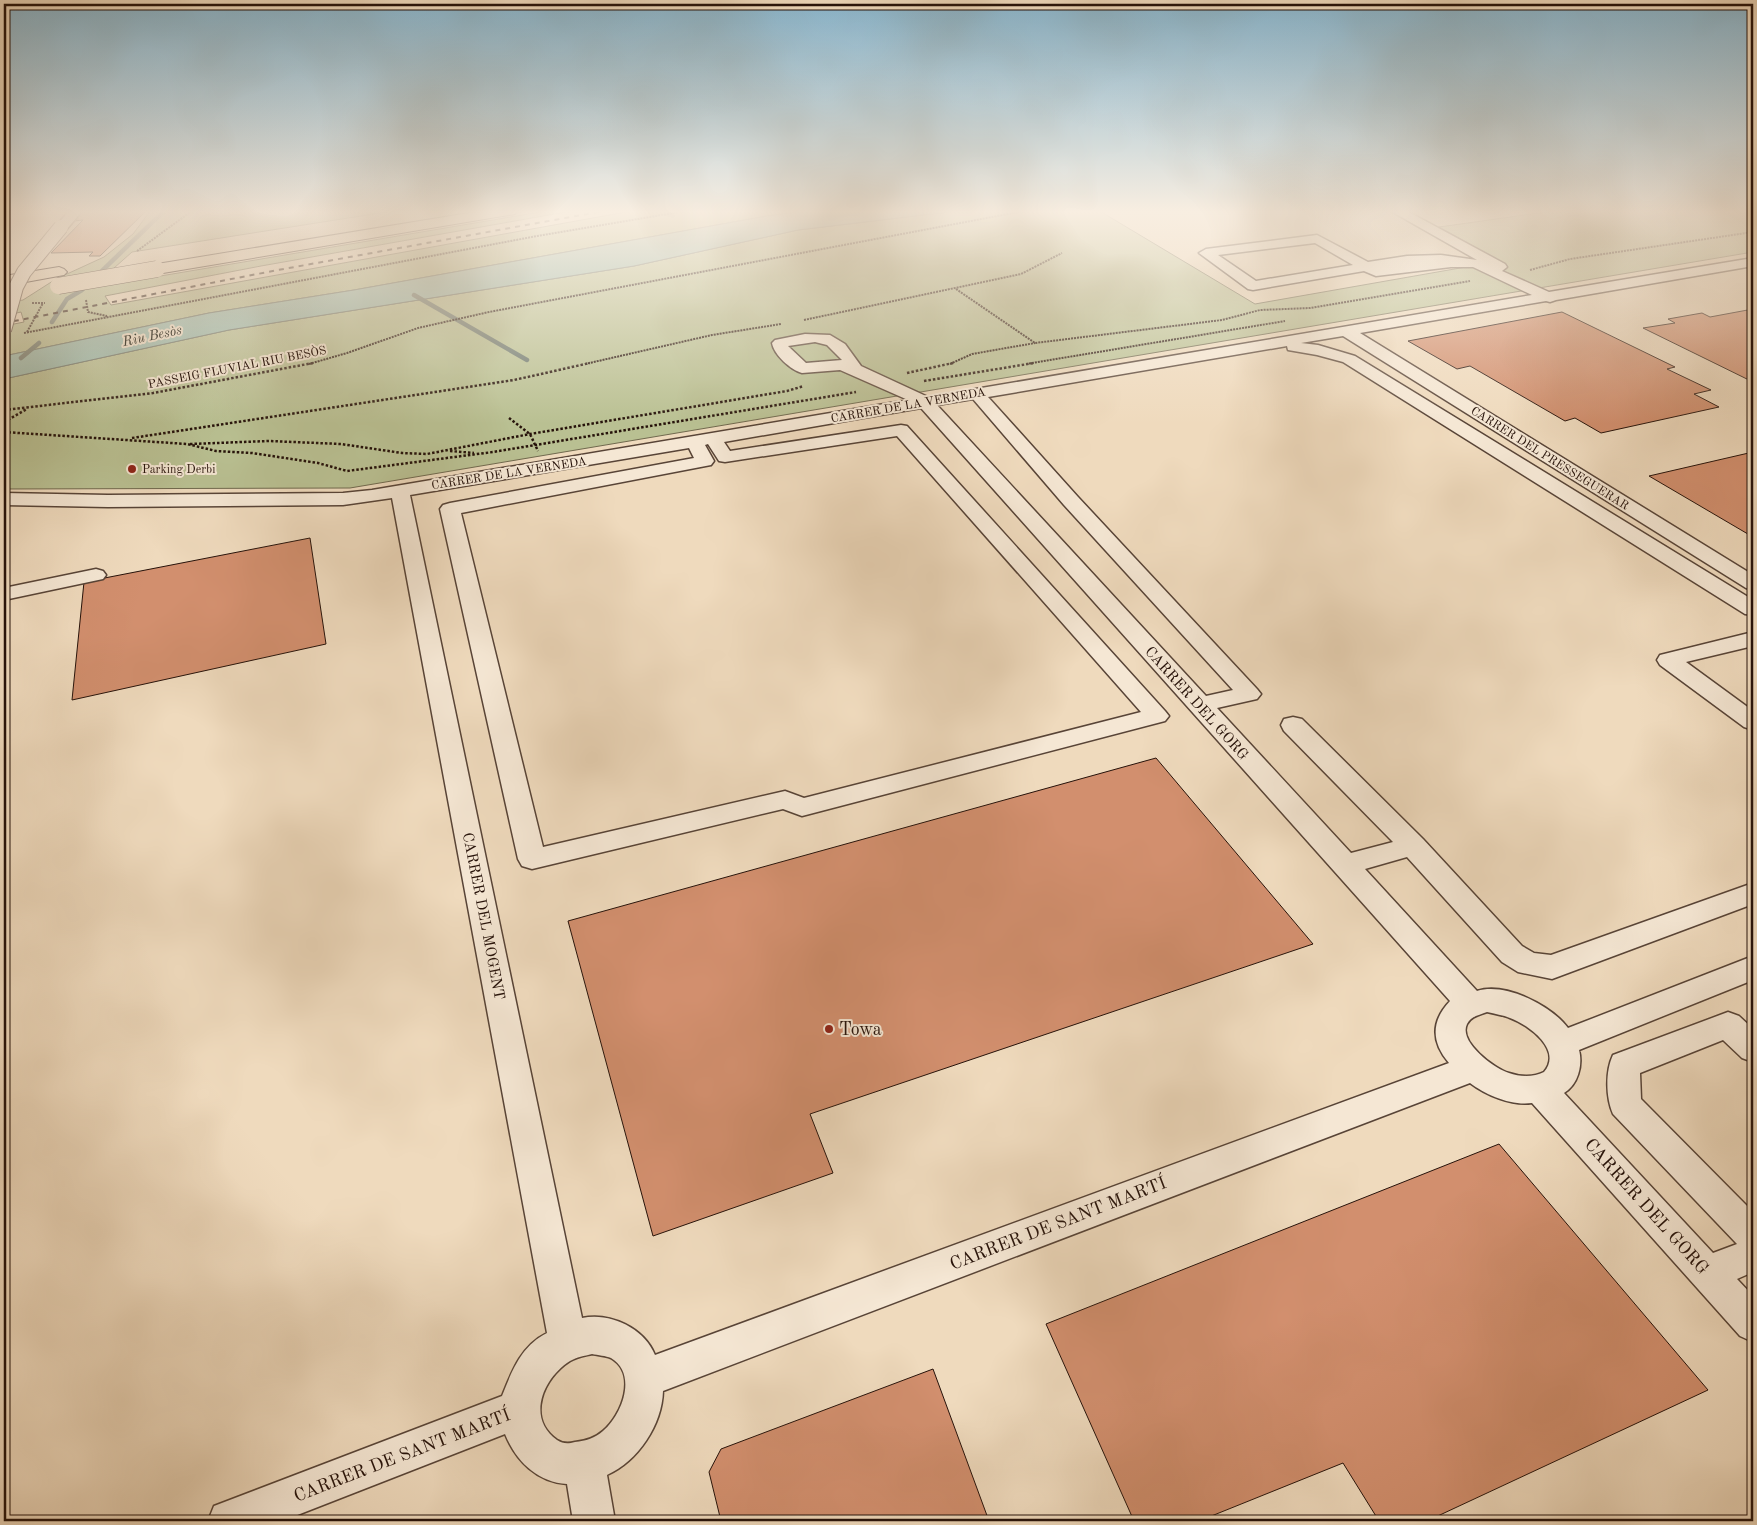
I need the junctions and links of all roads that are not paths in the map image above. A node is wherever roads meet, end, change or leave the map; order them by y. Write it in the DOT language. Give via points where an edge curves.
graph roads {
  1 [pos="19,281"];
  2 [pos="51,281"];
  3 [pos="1245,281"];
  4 [pos="1281,281"];
  5 [pos="1514,281"];
  6 [pos="1645,281"];
  7 [pos="4,295"];
  8 [pos="1550,298"];
  9 [pos="4,330"];
  10 [pos="1347,332"];
  11 [pos="855,369"];
  12 [pos="980,397"];
  13 [pos="925,402"];
  14 [pos="704,440"];
  15 [pos="400,491"];
  16 [pos="4,499"];
  17 [pos="60,501"];
  18 [pos="4,512"];
  19 [pos="96,575"];
  20 [pos="1753,584"];
  21 [pos="7,593"];
  22 [pos="1752,606"];
  23 [pos="1748,645"];
  24 [pos="1199,705"];
  25 [pos="1753,722"];
  26 [pos="1293,725"];
  27 [pos="1413,846"];
  28 [pos="1345,865"];
  29 [pos="1753,893"];
  30 [pos="1753,968"];
  31 [pos="1470,1002"];
  32 [pos="1561,1044"];
  33 [pos="1753,1049"];
  34 [pos="1471,1069"];
  35 [pos="1540,1090"];
  36 [pos="1753,1236"];
  37 [pos="1753,1255"];
  38 [pos="1708,1273"];
  39 [pos="1753,1323"];
  40 [pos="567,1340"];
  41 [pos="645,1378"];
  42 [pos="520,1409"];
  43 [pos="584,1463"];
  44 [pos="229,1521"];
  45 [pos="594,1521"];
  1 -- 9 [label="street, bridge"];
  2 -- 7 [label="highway"];
  3 -- 4 [label="street" via="1252,286"];
  5 -- 8 [label="street"];
  6 -- 8 [label="street, CARRER DE LA VERNEDA"];
  8 -- 10 [label="street, CARRER DE LA VERNEDA"];
  10 -- 12 [label="street, CARRER DE LA VERNEDA"];
  10 -- 20 [label="street, CARRER DEL PRESSEGUERAR"];
  11 -- 13 [label="street"];
  12 -- 13 [label="street, CARRER DE LA VERNEDA"];
  12 -- 22 [label="street" via="1271,350 1299,347 1318,350 1349,359"];
  12 -- 24 [label="street" via="1249,694"];
  13 -- 14 [label="street, CARRER DE LA VERNEDA"];
  13 -- 24 [label="street, CARRER DEL GORG"];
  14 -- 14 [label="street" via="726,457 901,430 1157,716 802,807 785,800 532,859 450,509 705,460"];
  14 -- 15 [label="street, CARRER DE LA VERNEDA"];
  15 -- 17 [label="street, CARRER DE LA VERNEDA" via="334,499"];
  15 -- 40 [label="street, CARRER DEL MOGENT"];
  16 -- 17 [label="street, CARRER DE LA VERNEDA"];
  17 -- 18 [label="street, CARRER DE LA VERNEDA"];
  19 -- 21 [label="street"];
  23 -- 25 [label="street" via="1668,660"];
  24 -- 28 [label="street, CARRER DEL GORG"];
  26 -- 27 [label="street"];
  27 -- 28 [label="street"];
  27 -- 29 [label="street" via="1512,954 1528,964 1552,967"];
  28 -- 31 [label="street, CARRER DEL GORG"];
  30 -- 32 [label="street"];
  31 -- 32 [label="street" via="1487,1000 1523,1009 1550,1028"];
  31 -- 34 [label="street" via="1452,1018 1450,1034 1456,1050"];
  32 -- 35 [label="street" via="1566,1062 1562,1076 1555,1084"];
  33 -- 36 [label="street" via="1728,1025 1624,1066 1626,1104"];
  34 -- 35 [label="street" via="1518,1091"];
  34 -- 41 [label="street, CARRER DE SANT MARTÍ"];
  35 -- 38 [label="street, CARRER DEL GORG"];
  37 -- 38 [label="street"];
  38 -- 39 [label="street, CARRER DEL GORG"];
  40 -- 41 [label="street" via="604,1335 617,1340 635,1355"];
  40 -- 42 [label="street" via="545,1355 530,1373"];
  41 -- 43 [label="street" via="642,1411 629,1434 610,1452"];
  42 -- 43 [label="street" via="525,1434 543,1456 566,1464"];
  42 -- 44 [label="street, CARRER DE SANT MARTÍ"];
  43 -- 45 [label="street"];
}
